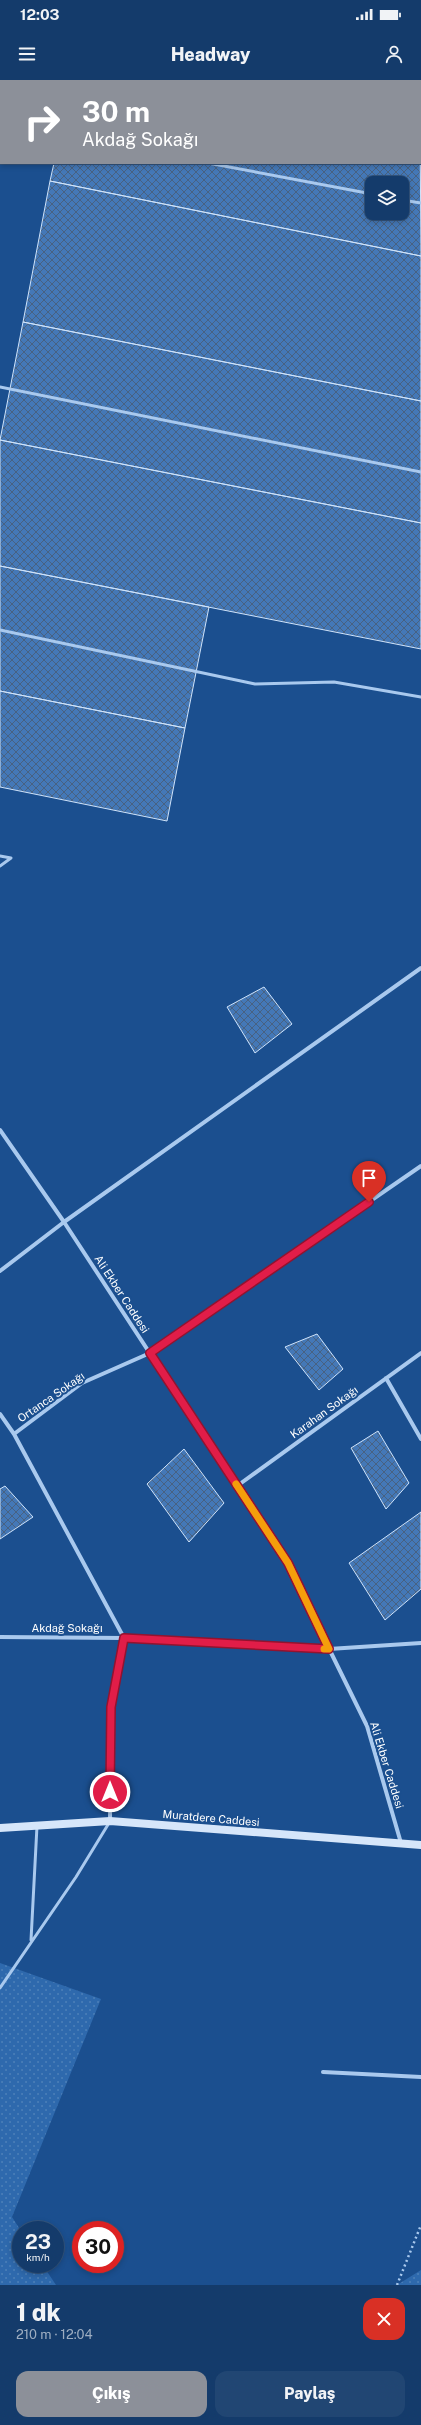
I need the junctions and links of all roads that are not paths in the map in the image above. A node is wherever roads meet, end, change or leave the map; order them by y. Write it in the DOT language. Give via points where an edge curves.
graph roads {
  1 [pos="213,164"];
  2 [pos="365,193"];
  3 [pos="409,201"];
  4 [pos="421,204"];
  5 [pos="0,387"];
  6 [pos="421,472"];
  7 [pos="0,630"];
  8 [pos="421,697"];
  9 [pos="0,856"];
  10 [pos="0,866"];
  11 [pos="421,968"];
  12 [pos="0,1130"];
  13 [pos="421,1166"];
  14 [pos="64,1222"];
  15 [pos="0,1271"];
  16 [pos="150,1353"];
  17 [pos="421,1353"];
  18 [pos="386,1378"];
  19 [pos="0,1414"];
  20 [pos="14,1434"];
  21 [pos="421,1438"];
  22 [pos="237,1486"];
  23 [pos="0,1637"];
  24 [pos="124,1638"];
  25 [pos="421,1643"];
  26 [pos="329,1649"];
  27 [pos="110,1821"];
  28 [pos="37,1826"];
  29 [pos="0,1828"];
  30 [pos="402,1844"];
  31 [pos="421,1845"];
  32 [pos="31,1940"];
  33 [pos="0,1988"];
  34 [pos="323,2072"];
  35 [pos="421,2077"];
  1 -- 2 [label="lane"];
  3 -- 4 [label="lane"];
  5 -- 6 [label="lane"];
  7 -- 8 [label="lane" via="255,684 334,682"];
  9 -- 10 [label="lane" via="10,858"];
  11 -- 14 [label="street"];
  12 -- 14 [label="street, Ali Ekber Caddesi"];
  13 -- 16 [label="street, Ortanca Sokağı"];
  14 -- 15 [label="street"];
  14 -- 16 [label="street, Ali Ekber Caddesi"];
  16 -- 20 [label="street, Ortanca Sokağı" via="82,1383"];
  16 -- 22 [label="street, Ali Ekber Caddesi"];
  17 -- 18 [label="street, Karahan Sokağı"];
  18 -- 21 [label="street"];
  18 -- 22 [label="street, Karahan Sokağı"];
  19 -- 20 [label="street"];
  20 -- 24 [label="street"];
  22 -- 26 [label="street, Ali Ekber Caddesi" via="288,1563"];
  23 -- 24 [label="street, Akdağ Sokağı"];
  24 -- 26 [label="street, Akdağ Sokağı"];
  24 -- 27 [label="street" via="111,1707"];
  25 -- 26 [label="street, Akdağ Sokağı"];
  26 -- 30 [label="street, Ali Ekber Caddesi" via="367,1726"];
  27 -- 28 [label="main road, Muratdere Caddesi"];
  27 -- 30 [label="main road, Muratdere Caddesi"];
  27 -- 32 [label="lane" via="76,1877"];
  28 -- 29 [label="main road, Muratdere Caddesi"];
  28 -- 32 [label="lane"];
  30 -- 31 [label="main road, Muratdere Caddesi"];
  32 -- 33 [label="lane"];
  34 -- 35 [label="street"];
}
